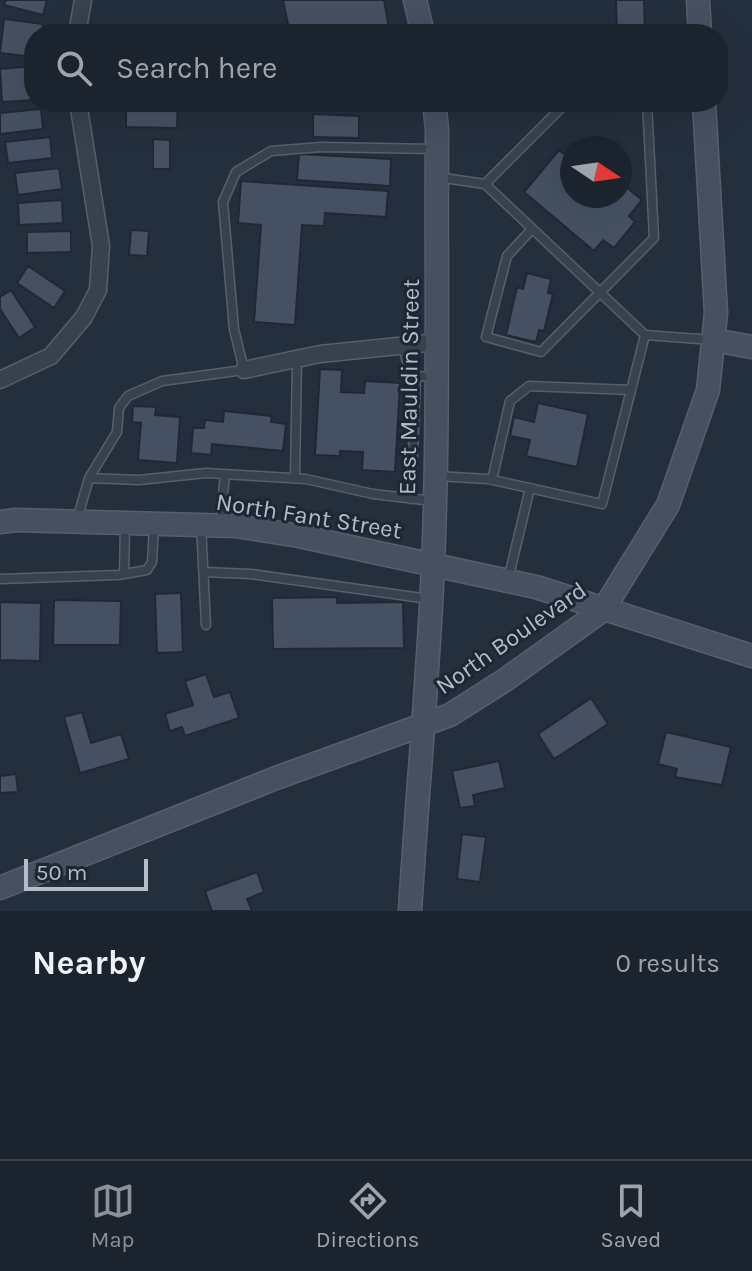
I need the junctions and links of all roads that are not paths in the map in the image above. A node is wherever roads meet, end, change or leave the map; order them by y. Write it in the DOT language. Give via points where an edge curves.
graph roads {
  1 [pos="83,0"];
  2 [pos="415,0"];
  3 [pos="698,0"];
  4 [pos="79,24"];
  5 [pos="421,24"];
  6 [pos="699,24"];
  7 [pos="80,112"];
  8 [pos="435,112"];
  9 [pos="557,112"];
  10 [pos="648,112"];
  11 [pos="705,112"];
  12 [pos="437,149"];
  13 [pos="437,177"];
  14 [pos="485,184"];
  15 [pos="532,229"];
  16 [pos="600,293"];
  17 [pos="645,335"];
  18 [pos="714,340"];
  19 [pos="437,342"];
  20 [pos="402,345"];
  21 [pos="752,347"];
  22 [pos="297,359"];
  23 [pos="244,370"];
  24 [pos="426,376"];
  25 [pos="0,380"];
  26 [pos="631,390"];
  27 [pos="225,475"];
  28 [pos="435,476"];
  29 [pos="89,478"];
  30 [pos="295,478"];
  31 [pos="492,480"];
  32 [pos="530,488"];
  33 [pos="411,499"];
  34 [pos="434,502"];
  35 [pos="77,521"];
  36 [pos="0,522"];
  37 [pos="125,522"];
  38 [pos="153,522"];
  39 [pos="210,525"];
  40 [pos="433,563"];
  41 [pos="204,572"];
  42 [pos="124,574"];
  43 [pos="0,579"];
  44 [pos="508,580"];
  45 [pos="431,600"];
  46 [pos="603,610"];
  47 [pos="206,625"];
  48 [pos="752,656"];
  49 [pos="425,724"];
  50 [pos="0,888"];
  51 [pos="410,911"];
  1 -- 4 [label="street"];
  2 -- 5 [label="street"];
  3 -- 6 [label="street"];
  7 -- 25 [label="street" via="101,246 98,290 84,317 51,356"];
  8 -- 12 [label="street, East Mauldin Street"];
  9 -- 14 [label="lane"];
  10 -- 16 [label="lane" via="654,238"];
  11 -- 18 [label="street, North Boulevard"];
  12 -- 13 [label="street, East Mauldin Street"];
  12 -- 23 [label="lane" via="271,151 236,172 223,202 234,329"];
  13 -- 14 [label="lane"];
  13 -- 19 [label="street, East Mauldin Street"];
  14 -- 15 [label="lane"];
  15 -- 16 [label="lane"];
  15 -- 16 [label="lane" via="507,256 486,337 541,352"];
  16 -- 17 [label="lane"];
  17 -- 18 [label="lane"];
  17 -- 26 [label="lane"];
  18 -- 21 [label="street"];
  18 -- 46 [label="street, North Boulevard" via="708,390 668,505"];
  19 -- 20 [label="street"];
  19 -- 24 [label="street, East Mauldin Street"];
  20 -- 22 [label="street"];
  20 -- 24 [label="lane"];
  22 -- 23 [label="street"];
  22 -- 30 [label="lane"];
  23 -- 29 [label="lane" via="162,381 128,396 119,408 117,432"];
  24 -- 28 [label="street, East Mauldin Street"];
  24 -- 33 [label="lane"];
  26 -- 31 [label="lane" via="529,386 510,401"];
  26 -- 32 [label="lane" via="602,504"];
  27 -- 29 [label="lane"];
  27 -- 30 [label="lane"];
  27 -- 39 [label="lane"];
  28 -- 31 [label="lane"];
  28 -- 34 [label="street, East Mauldin Street"];
  29 -- 35 [label="lane"];
  30 -- 33 [label="lane"];
  31 -- 32 [label="lane"];
  32 -- 44 [label="lane"];
  33 -- 34 [label="lane"];
  34 -- 40 [label="street, East Mauldin Street"];
  35 -- 36 [label="street, North Fant Street"];
  35 -- 37 [label="street, North Fant Street"];
  37 -- 38 [label="street, North Fant Street"];
  37 -- 42 [label="lane"];
  38 -- 39 [label="street, North Fant Street"];
  38 -- 42 [label="lane" via="152,562 147,570"];
  39 -- 40 [label="street, North Fant Street" via="299,536"];
  39 -- 41 [label="lane"];
  40 -- 44 [label="street, North Fant Street"];
  40 -- 45 [label="street, East Mauldin Street"];
  41 -- 45 [label="lane"];
  41 -- 47 [label="lane"];
  42 -- 43 [label="lane"];
  44 -- 46 [label="street, North Fant Street"];
  45 -- 49 [label="street, East Mauldin Street"];
  46 -- 48 [label="street, North Fant Street"];
  46 -- 49 [label="street, North Boulevard" via="505,680 450,715"];
  49 -- 50 [label="street, North Boulevard"];
  49 -- 51 [label="street, East Mauldin Street"];
}
